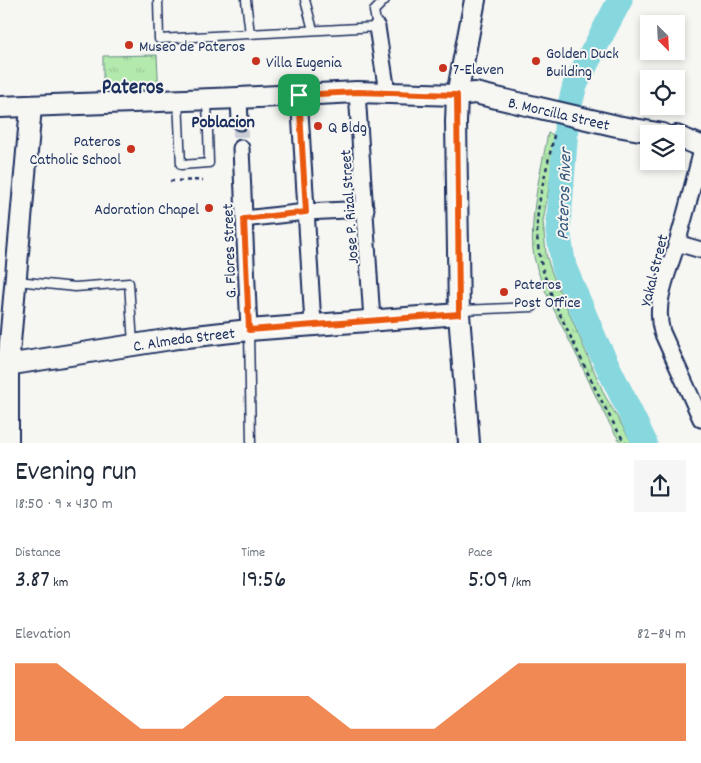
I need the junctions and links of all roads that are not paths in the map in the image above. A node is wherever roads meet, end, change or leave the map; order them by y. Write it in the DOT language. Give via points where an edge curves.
graph roads {
  1 [pos="158,0"];
  2 [pos="246,0"];
  3 [pos="306,0"];
  4 [pos="385,0"];
  5 [pos="475,0"];
  6 [pos="377,27"];
  7 [pos="313,30"];
  8 [pos="250,34"];
  9 [pos="357,92"];
  10 [pos="387,92"];
  11 [pos="299,95"];
  12 [pos="457,95"];
  13 [pos="239,98"];
  14 [pos="207,99"];
  15 [pos="178,100"];
  16 [pos="0,107"];
  17 [pos="31,107"];
  18 [pos="240,122"];
  19 [pos="616,131"];
  20 [pos="640,133"];
  21 [pos="640,138"];
  22 [pos="685,140"];
  23 [pos="685,146"];
  24 [pos="701,146"];
  25 [pos="241,148"];
  26 [pos="701,154"];
  27 [pos="366,209"];
  28 [pos="306,212"];
  29 [pos="244,219"];
  30 [pos="677,243"];
  31 [pos="701,250"];
  32 [pos="15,281"];
  33 [pos="533,307"];
  34 [pos="459,312"];
  35 [pos="372,320"];
  36 [pos="313,324"];
  37 [pos="249,330"];
  38 [pos="133,344"];
  39 [pos="4,365"];
  40 [pos="701,418"];
  41 [pos="251,442"];
  42 [pos="8,443"];
  43 [pos="469,443"];
  1 -- 8 [label="lane" via="159,39"];
  2 -- 8 [label="lane"];
  3 -- 7 [label="lane"];
  4 -- 6 [label="lane" via="374,11"];
  5 -- 12 [label="main road"];
  6 -- 7 [label="lane"];
  6 -- 10 [label="street"];
  7 -- 8 [label="lane"];
  9 -- 10 [label="main road, B. Morcilla Street"];
  9 -- 11 [label="main road, B. Morcilla Street"];
  9 -- 27 [label="street, Jose P. Rizal Street"];
  10 -- 12 [label="main road, B. Morcilla Street"];
  11 -- 13 [label="main road, B. Morcilla Street"];
  11 -- 28 [label="street"];
  12 -- 19 [label="main road, B. Morcilla Street" via="473,103"];
  12 -- 34 [label="main road"];
  13 -- 14 [label="main road, B. Morcilla Street"];
  13 -- 18 [label="street"];
  14 -- 15 [label="main road, B. Morcilla Street"];
  14 -- 15 [label="lane" via="209,163 181,165"];
  15 -- 17 [label="main road, B. Morcilla Street"];
  16 -- 17 [label="main road, B. Morcilla Street"];
  17 -- 32 [label="main road"];
  19 -- 20 [label="main road, B. Morcilla Street"];
  19 -- 21 [label="main road, B. Morcilla Street"];
  22 -- 24 [label="main road"];
  23 -- 24 [label="main road"];
  25 -- 29 [label="street, G. Flores Street"];
  26 -- 30 [label="street, Yakal Street"];
  27 -- 28 [label="street"];
  27 -- 35 [label="street, Jose P. Rizal Street"];
  28 -- 29 [label="street"];
  28 -- 36 [label="street"];
  29 -- 37 [label="street, G. Flores Street"];
  30 -- 31 [label="street"];
  30 -- 40 [label="street, Yakal Street" via="663,289 659,322"];
  32 -- 38 [label="lane" via="75,287 129,283"];
  32 -- 39 [label="main road"];
  33 -- 34 [label="lane"];
  34 -- 35 [label="main road, C. Almeda Street"];
  34 -- 43 [label="main road"];
  35 -- 36 [label="main road, C. Almeda Street"];
  36 -- 37 [label="main road, C. Almeda Street"];
  37 -- 38 [label="main road, C. Almeda Street"];
  37 -- 41 [label="lane, G. Flores Street"];
  38 -- 39 [label="main road, C. Almeda Street"];
  39 -- 42 [label="main road"];
}
